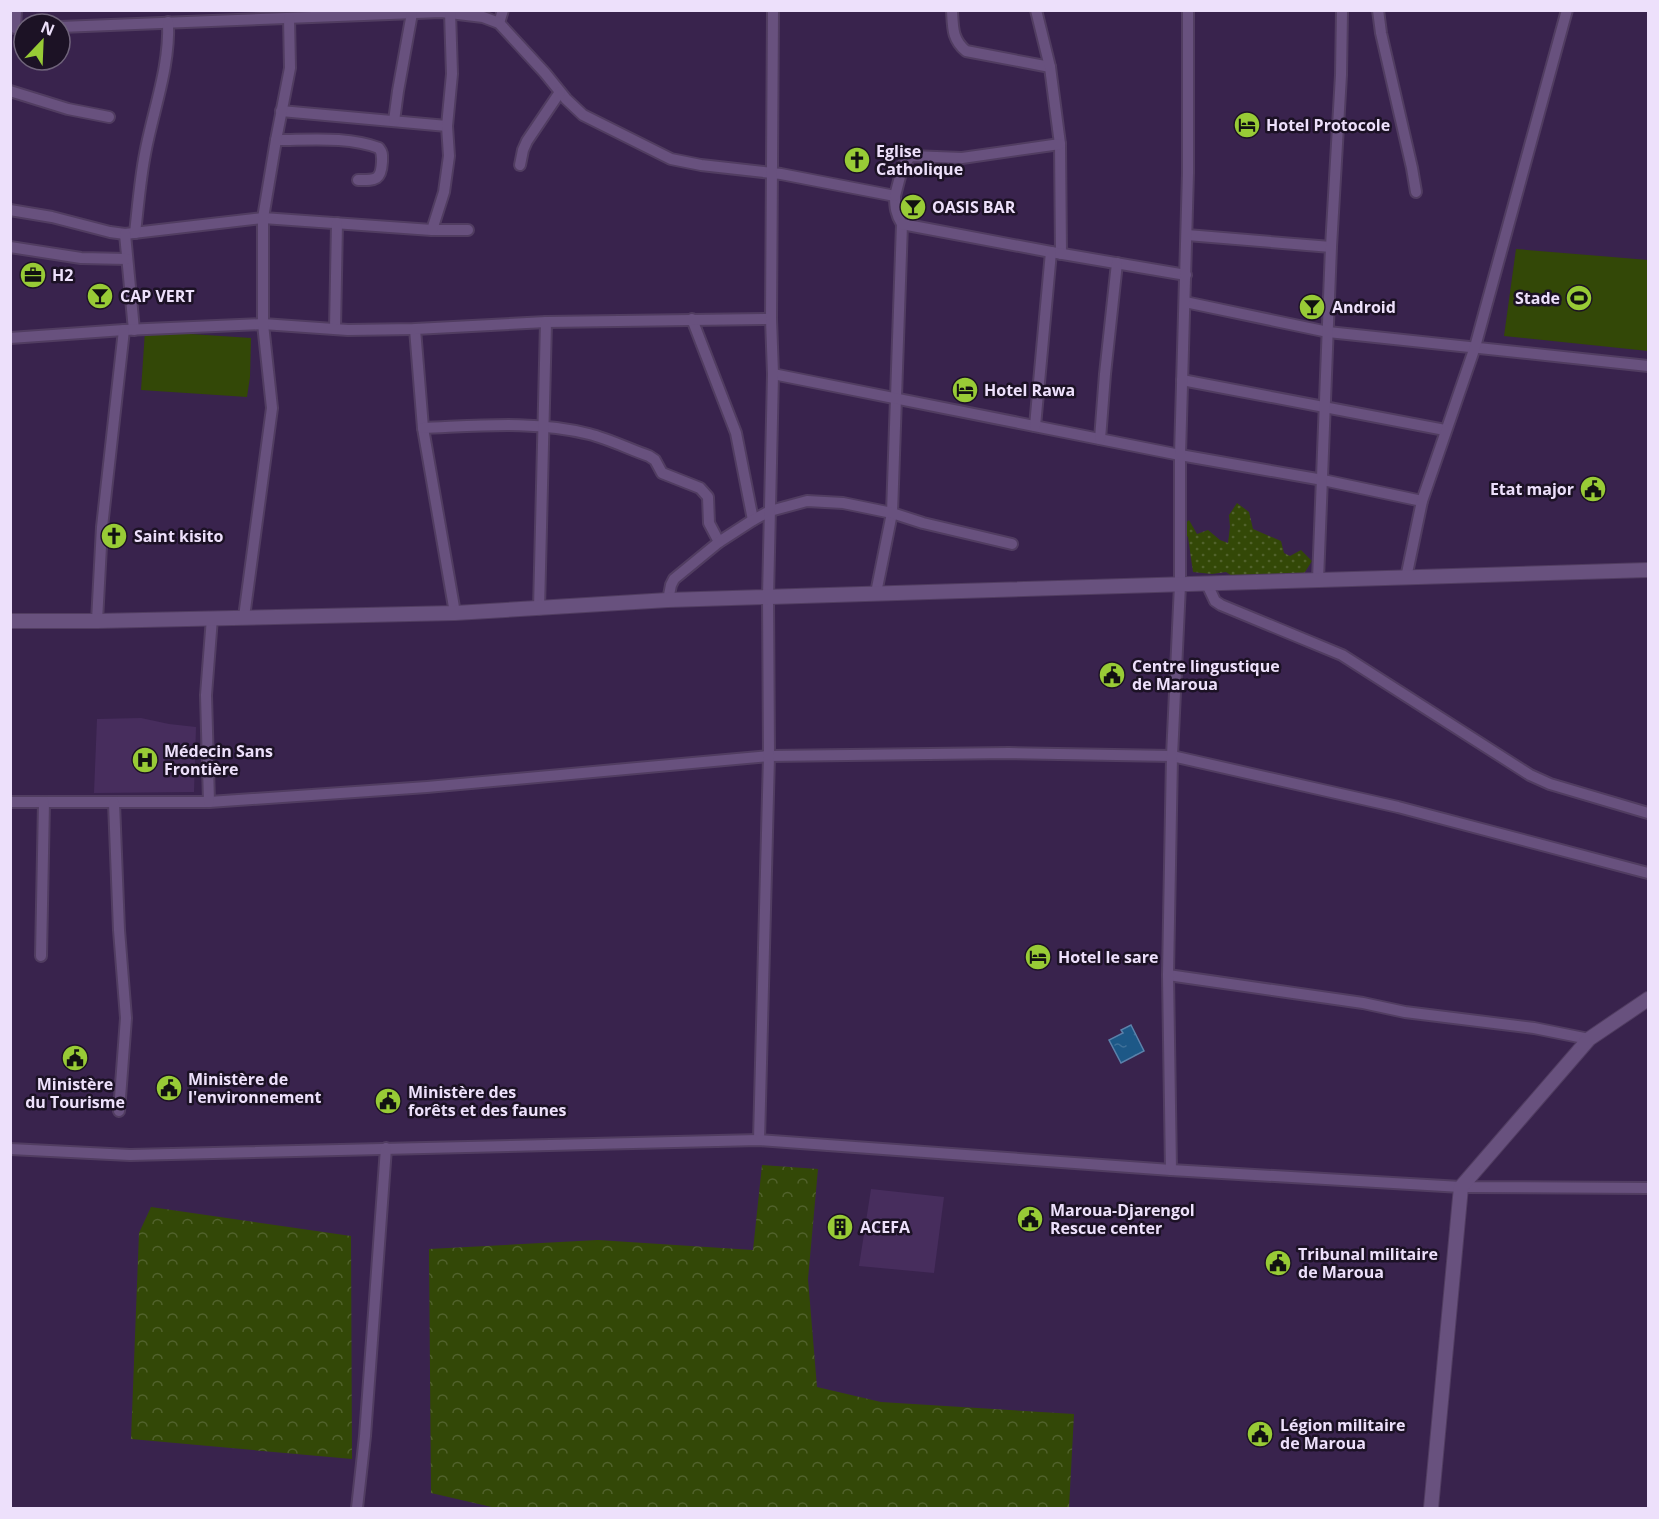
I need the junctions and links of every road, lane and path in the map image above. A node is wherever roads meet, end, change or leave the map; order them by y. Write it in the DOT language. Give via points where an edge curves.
graph roads {
  1 [pos="503,10"];
  2 [pos="773,10"];
  3 [pos="952,10"];
  4 [pos="1036,10"];
  5 [pos="1188,10"];
  6 [pos="1342,10"];
  7 [pos="1378,10"];
  8 [pos="1567,10"];
  9 [pos="450,12"];
  10 [pos="352,13"];
  11 [pos="412,13"];
  12 [pos="283,15"];
  13 [pos="164,18"];
  14 [pos="499,23"];
  15 [pos="72,26"];
  16 [pos="1050,67"];
  17 [pos="10,91"];
  18 [pos="560,92"];
  19 [pos="281,111"];
  20 [pos="109,117"];
  21 [pos="394,121"];
  22 [pos="447,126"];
  23 [pos="276,140"];
  24 [pos="1060,144"];
  25 [pos="520,165"];
  26 [pos="773,173"];
  27 [pos="358,180"];
  28 [pos="1416,192"];
  29 [pos="895,196"];
  30 [pos="10,210"];
  31 [pos="263,218"];
  32 [pos="337,223"];
  33 [pos="902,224"];
  34 [pos="432,230"];
  35 [pos="468,230"];
  36 [pos="130,234"];
  37 [pos="1187,236"];
  38 [pos="10,247"];
  39 [pos="1331,247"];
  40 [pos="1056,253"];
  41 [pos="126,259"];
  42 [pos="1117,263"];
  43 [pos="1186,275"];
  44 [pos="1185,302"];
  45 [pos="771,319"];
  46 [pos="692,320"];
  47 [pos="546,322"];
  48 [pos="263,324"];
  49 [pos="335,329"];
  50 [pos="415,329"];
  51 [pos="129,330"];
  52 [pos="1328,332"];
  53 [pos="10,338"];
  54 [pos="1475,347"];
  55 [pos="1648,366"];
  56 [pos="774,374"];
  57 [pos="1182,380"];
  58 [pos="896,398"];
  59 [pos="1324,407"];
  60 [pos="1035,426"];
  61 [pos="543,427"];
  62 [pos="423,428"];
  63 [pos="1445,430"];
  64 [pos="1100,439"];
  65 [pos="1180,455"];
  66 [pos="1323,480"];
  67 [pos="1422,501"];
  68 [pos="770,511"];
  69 [pos="892,513"];
  70 [pos="753,520"];
  71 [pos="719,542"];
  72 [pos="1012,544"];
  73 [pos="1648,570"];
  74 [pos="1406,578"];
  75 [pos="1318,580"];
  76 [pos="1207,584"];
  77 [pos="1180,585"];
  78 [pos="876,592"];
  79 [pos="768,597"];
  80 [pos="668,600"];
  81 [pos="539,609"];
  82 [pos="454,613"];
  83 [pos="244,617"];
  84 [pos="212,618"];
  85 [pos="10,621"];
  86 [pos="97,621"];
  87 [pos="769,756"];
  88 [pos="1172,756"];
  89 [pos="10,802"];
  90 [pos="44,802"];
  91 [pos="209,802"];
  92 [pos="114,803"];
  93 [pos="1648,813"];
  94 [pos="1648,873"];
  95 [pos="41,956"];
  96 [pos="1168,975"];
  97 [pos="1648,999"];
  98 [pos="1589,1039"];
  99 [pos="119,1111"];
  100 [pos="759,1140"];
  101 [pos="386,1148"];
  102 [pos="10,1149"];
  103 [pos="1171,1170"];
  104 [pos="1461,1187"];
  105 [pos="1648,1188"];
  106 [pos="357,1509"];
  107 [pos="1431,1509"];
  1 -- 14 [label="street"];
  2 -- 26 [label="street"];
  3 -- 16 [label="street" via="954,36 966,51"];
  4 -- 16 [label="street"];
  5 -- 37 [label="street"];
  6 -- 39 [label="street"];
  7 -- 28 [label="street"];
  8 -- 54 [label="street"];
  9 -- 11 [label="street"];
  9 -- 14 [label="street"];
  9 -- 22 [label="street" via="452,74"];
  10 -- 11 [label="street"];
  10 -- 12 [label="street"];
  11 -- 21 [label="street"];
  12 -- 13 [label="street"];
  12 -- 19 [label="street" via="290,68"];
  13 -- 15 [label="street"];
  13 -- 36 [label="street" via="169,42 165,69"];
  14 -- 18 [label="street"];
  16 -- 24 [label="street"];
  17 -- 20 [label="street"];
  18 -- 25 [label="street" via="527,141"];
  18 -- 26 [label="street" via="582,115 671,159"];
  19 -- 21 [label="street"];
  19 -- 23 [label="street"];
  21 -- 22 [label="street"];
  22 -- 34 [label="street" via="446,183"];
  23 -- 27 [label="street" via="338,141 379,148 379,176"];
  23 -- 31 [label="street"];
  24 -- 29 [label="street" via="962,158 911,156 903,165"];
  24 -- 40 [label="street"];
  26 -- 29 [label="street"];
  26 -- 45 [label="street"];
  29 -- 33 [label="street" via="895,209"];
  30 -- 36 [label="street"];
  31 -- 32 [label="street"];
  31 -- 36 [label="street"];
  31 -- 48 [label="street"];
  32 -- 34 [label="street"];
  32 -- 49 [label="street"];
  33 -- 40 [label="street"];
  33 -- 58 [label="street"];
  34 -- 35 [label="street"];
  36 -- 41 [label="street"];
  37 -- 39 [label="street"];
  37 -- 43 [label="street"];
  38 -- 41 [label="street" via="81,258"];
  39 -- 52 [label="street"];
  40 -- 42 [label="street"];
  40 -- 60 [label="street"];
  41 -- 51 [label="street"];
  42 -- 43 [label="street"];
  42 -- 64 [label="street"];
  43 -- 44 [label="street"];
  44 -- 52 [label="street"];
  44 -- 57 [label="street"];
  45 -- 46 [label="street"];
  45 -- 56 [label="street"];
  46 -- 47 [label="street"];
  46 -- 70 [label="street" via="736,433"];
  47 -- 50 [label="street"];
  47 -- 61 [label="street"];
  48 -- 49 [label="street"];
  48 -- 51 [label="street"];
  48 -- 83 [label="street" via="272,408"];
  49 -- 50 [label="street"];
  50 -- 62 [label="street"];
  51 -- 53 [label="street"];
  51 -- 86 [label="street" via="102,527"];
  52 -- 54 [label="street"];
  52 -- 59 [label="street"];
  54 -- 55 [label="street"];
  54 -- 63 [label="street"];
  56 -- 58 [label="street"];
  56 -- 68 [label="street"];
  57 -- 59 [label="street"];
  57 -- 65 [label="street"];
  58 -- 60 [label="street"];
  58 -- 69 [label="street"];
  59 -- 63 [label="street"];
  59 -- 66 [label="street"];
  60 -- 64 [label="street"];
  61 -- 62 [label="street"];
  61 -- 71 [label="street" via="591,434 649,456 666,476 700,488 708,497 709,523"];
  61 -- 81 [label="street"];
  62 -- 82 [label="street"];
  63 -- 67 [label="street"];
  64 -- 65 [label="street"];
  65 -- 66 [label="street"];
  65 -- 77 [label="street"];
  66 -- 67 [label="street"];
  66 -- 75 [label="street"];
  67 -- 74 [label="street"];
  68 -- 69 [label="street" via="807,501 843,502"];
  68 -- 70 [label="street"];
  68 -- 79 [label="street"];
  69 -- 72 [label="street"];
  69 -- 78 [label="street"];
  70 -- 71 [label="street"];
  71 -- 80 [label="street" via="674,579"];
  73 -- 74 [label="street"];
  74 -- 75 [label="street"];
  75 -- 76 [label="street"];
  76 -- 77 [label="street"];
  76 -- 93 [label="street" via="1221,605 1342,655 1530,775"];
  77 -- 78 [label="street"];
  77 -- 88 [label="street"];
  78 -- 79 [label="street"];
  79 -- 80 [label="street"];
  79 -- 87 [label="street"];
  80 -- 81 [label="street"];
  81 -- 82 [label="street"];
  82 -- 83 [label="street"];
  83 -- 84 [label="street"];
  84 -- 86 [label="street"];
  84 -- 91 [label="street" via="206,695"];
  85 -- 86 [label="street"];
  87 -- 88 [label="street"];
  87 -- 91 [label="street"];
  87 -- 100 [label="street"];
  88 -- 94 [label="street" via="1398,807"];
  88 -- 96 [label="street"];
  89 -- 90 [label="street"];
  90 -- 92 [label="street"];
  90 -- 95 [label="street"];
  91 -- 92 [label="street"];
  92 -- 99 [label="street" via="126,1018"];
  96 -- 98 [label="street"];
  96 -- 103 [label="street"];
  97 -- 98 [label="street"];
  98 -- 104 [label="street"];
  100 -- 101 [label="street"];
  100 -- 103 [label="street"];
  101 -- 102 [label="street" via="130,1155"];
  101 -- 106 [label="street"];
  103 -- 104 [label="street"];
  104 -- 105 [label="street"];
  104 -- 107 [label="street"];
}
